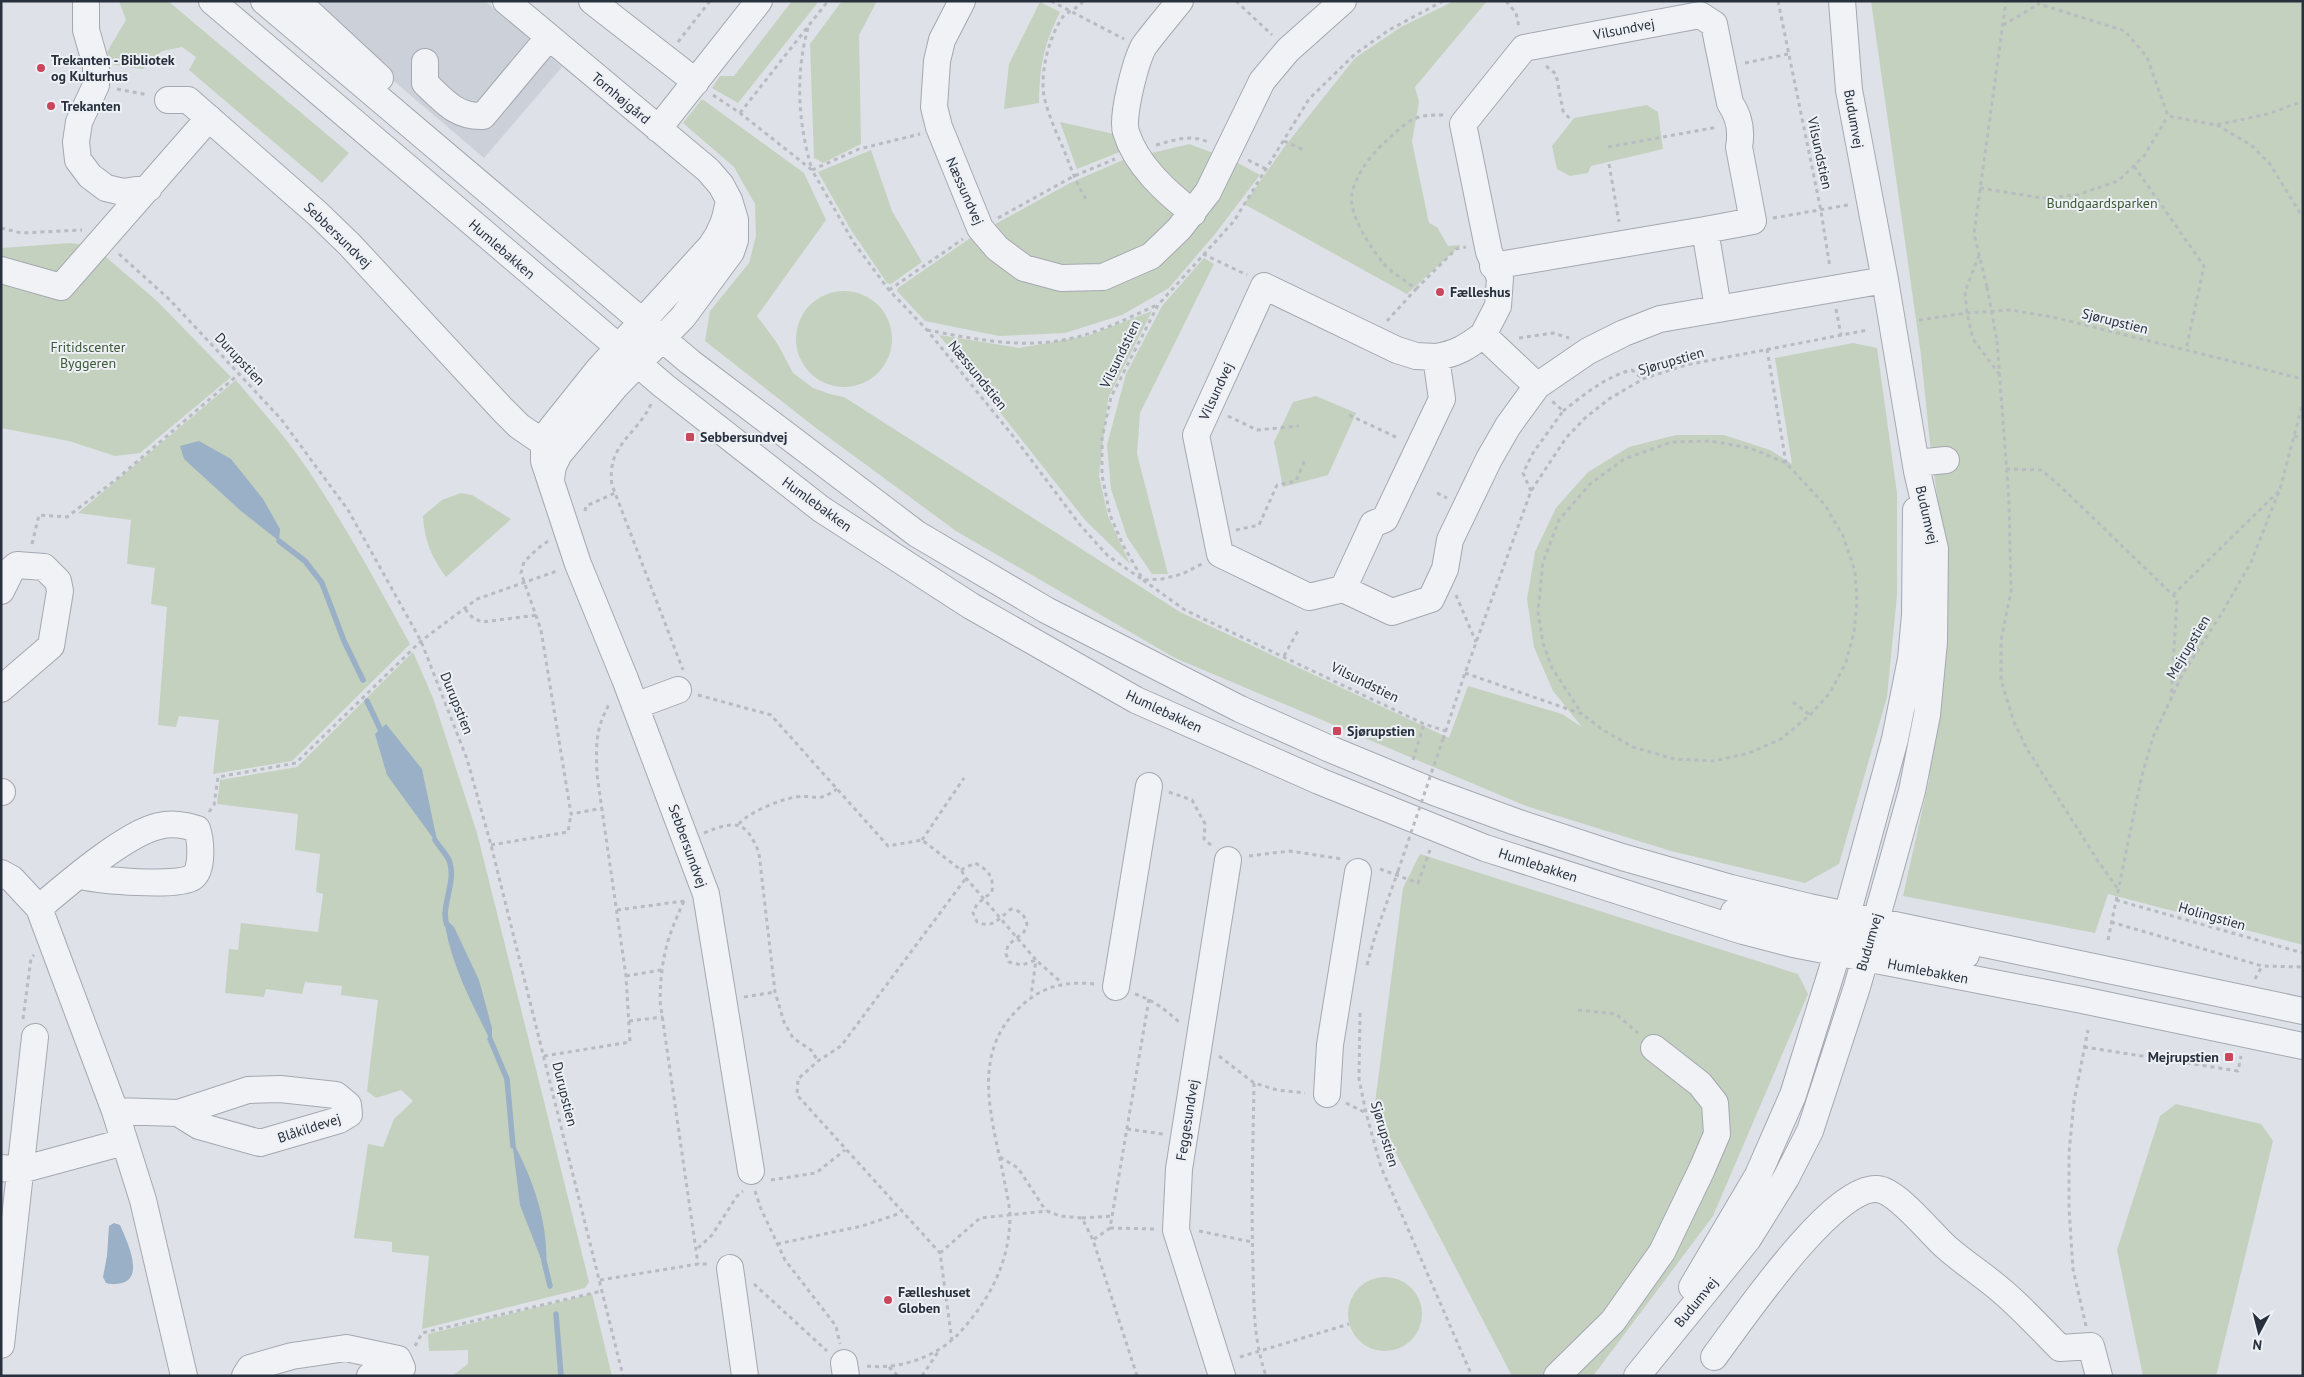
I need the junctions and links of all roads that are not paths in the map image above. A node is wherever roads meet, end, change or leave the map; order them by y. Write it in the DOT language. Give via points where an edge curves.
graph roads {
  1 [pos="86,1"];
  2 [pos="212,1"];
  3 [pos="264,1"];
  4 [pos="297,1"];
  5 [pos="506,1"];
  6 [pos="759,1"];
  7 [pos="962,1"];
  8 [pos="1180,1"];
  9 [pos="1343,1"];
  10 [pos="1842,1"];
  11 [pos="594,2"];
  12 [pos="549,37"];
  13 [pos="425,62"];
  14 [pos="696,82"];
  15 [pos="168,100"];
  16 [pos="209,118"];
  17 [pos="658,129"];
  18 [pos="417,132"];
  19 [pos="149,188"];
  20 [pos="1193,213"];
  21 [pos="1705,230"];
  22 [pos="1490,255"];
  23 [pos="1,270"];
  24 [pos="1885,280"];
  25 [pos="1718,308"];
  26 [pos="1487,328"];
  27 [pos="652,331"];
  28 [pos="628,356"];
  29 [pos="1436,357"];
  30 [pos="1537,386"];
  31 [pos="551,448"];
  32 [pos="1946,460"];
  33 [pos="1916,467"];
  34 [pos="1342,589"];
  35 [pos="1,591"];
  36 [pos="1,690"];
  37 [pos="678,690"];
  38 [pos="635,706"];
  39 [pos="1149,786"];
  40 [pos="1228,860"];
  41 [pos="1362,867"];
  42 [pos="1,873"];
  43 [pos="80,876"];
  44 [pos="39,908"];
  45 [pos="1843,934"];
  46 [pos="1870,941"];
  47 [pos="1116,987"];
  48 [pos="2303,1012"];
  49 [pos="35,1037"];
  50 [pos="2303,1046"];
  51 [pos="1654,1048"];
  52 [pos="1327,1094"];
  53 [pos="115,1111"];
  54 [pos="178,1113"];
  55 [pos="124,1142"];
  56 [pos="11,1169"];
  57 [pos="752,1177"];
  58 [pos="740,1274"];
  59 [pos="1,1345"];
  60 [pos="1714,1357"];
  61 [pos="1642,1368"];
  62 [pos="184,1376"];
  63 [pos="245,1376"];
  64 [pos="370,1376"];
  65 [pos="745,1376"];
  66 [pos="1222,1376"];
  67 [pos="1557,1376"];
  68 [pos="2100,1376"];
  1 -- 19 [label="street" via="86,30 96,66 96,85 79,122 78,160 90,176 106,188 123,192"];
  2 -- 28 [label="street, Humlebakken"];
  3 -- 18 [label="street, Humlebakken"];
  4 -- 18 [label="street" via="390,88"];
  5 -- 12 [label="street, Tornhøjgård"];
  6 -- 14 [label="street"];
  7 -- 20 [label="street, Næssundvej" via="942,40 934,107 980,228 997,248 1024,268 1060,278 1102,277 1152,256"];
  8 -- 20 [label="street" via="1143,48 1128,95 1125,129 1134,151 1154,178"];
  9 -- 20 [label="street, Næssundvej" via="1288,50 1262,82 1208,192"];
  10 -- 24 [label="street, Budumvej" via="1849,90"];
  11 -- 14 [label="street"];
  12 -- 13 [label="street" via="484,116 469,116 450,107 425,83"];
  12 -- 17 [label="street, Tornhøjgård"];
  14 -- 17 [label="street"];
  15 -- 16 [label="street, Sebbersundvej" via="188,100"];
  16 -- 19 [label="street"];
  16 -- 31 [label="street, Sebbersundvej" via="318,214 502,409 519,426"];
  17 -- 27 [label="street, Tornhøjgård" via="721,184 735,220 735,240 731,252 683,317"];
  18 -- 27 [label="street, Humlebakken"];
  19 -- 23 [label="street" via="61,287"];
  21 -- 22 [label="street" via="1623,244"];
  21 -- 22 [label="street, Vilsundvej" via="1753,221 1739,147 1741,137 1737,113 1730,103 1714,24 1700,15 1532,46 1463,124"];
  21 -- 25 [label="street"];
  22 -- 26 [label="street" via="1500,278 1500,292 1498,306"];
  24 -- 25 [label="street" via="1834,299"];
  24 -- 33 [label="street, Budumvej"];
  25 -- 30 [label="street" via="1660,319 1624,333 1588,351"];
  26 -- 29 [label="street, Vilsundvej" via="1466,348 1452,355"];
  26 -- 30 [label="street"];
  27 -- 28 [label="street, Tornhøjgård"];
  27 -- 45 [label="street, Humlebakken" via="917,534 1046,610 1240,708 1418,786 1622,857 1731,888"];
  28 -- 31 [label="street, Sebbersundvej" via="598,370 550,430"];
  28 -- 45 [label="street, Humlebakken" via="821,509 971,606 1136,700 1319,781 1485,848 1597,885"];
  29 -- 34 [label="street" via="1442,399 1385,519 1374,524"];
  29 -- 34 [label="street, Vilsundvej" via="1416,356 1264,286 1196,435 1218,544 1309,597"];
  30 -- 34 [label="street" via="1488,459 1450,540 1445,569 1431,599 1392,612"];
  31 -- 38 [label="street, Sebbersundvej" via="551,479 578,564"];
  32 -- 33 [label="street"];
  33 -- 45 [label="street, Budumvej" via="1915,615 1911,659 1894,739"];
  33 -- 46 [label="street, Budumvej" via="1935,549 1934,642 1927,715 1912,791"];
  35 -- 36 [label="street" via="12,569 26,565 44,567 58,581 60,592 51,646"];
  37 -- 38 [label="street"];
  38 -- 57 [label="street, Sebbersundvej" via="687,842 695,897"];
  39 -- 47 [label="street"];
  40 -- 66 [label="street, Feggesundvej" via="1179,1169 1176,1232"];
  41 -- 52 [label="street" via="1330,1045"];
  42 -- 44 [label="street" via="12,879"];
  43 -- 43 [label="street" via="124,881 191,879 196,874 201,849 197,829 161,826 147,830 106,854"];
  43 -- 44 [label="street"];
  44 -- 53 [label="street"];
  45 -- 46 [label="street, Humlebakken"];
  45 -- 46 [label="street, Humlebakken"];
  45 -- 61 [label="street, Budumvej" via="1793,1095 1758,1175"];
  46 -- 48 [label="street, Humlebakken" via="2119,973"];
  46 -- 50 [label="street, Humlebakken" via="2082,1000"];
  46 -- 61 [label="street, Budumvej" via="1813,1123 1786,1178 1748,1239"];
  49 -- 56 [label="street"];
  51 -- 67 [label="street" via="1700,1084 1715,1103 1717,1134 1662,1252 1614,1321"];
  53 -- 54 [label="street, Blåkildevej"];
  53 -- 55 [label="street"];
  54 -- 54 [label="street, Blåkildevej" via="199,1126 260,1143 339,1120 349,1114 348,1104 336,1094 280,1088 248,1090"];
  55 -- 56 [label="street"];
  55 -- 62 [label="street" via="143,1200"];
  56 -- 59 [label="street"];
  58 -- 65 [label="street" via="735,1304"];
  60 -- 68 [label="street" via="1798,1247 1825,1219 1859,1192 1878,1189 1896,1198 1946,1247 2004,1292 2060,1348 2091,1346"];
  63 -- 64 [label="street" via="250,1368 292,1356 346,1348 398,1358 402,1368"];
}
